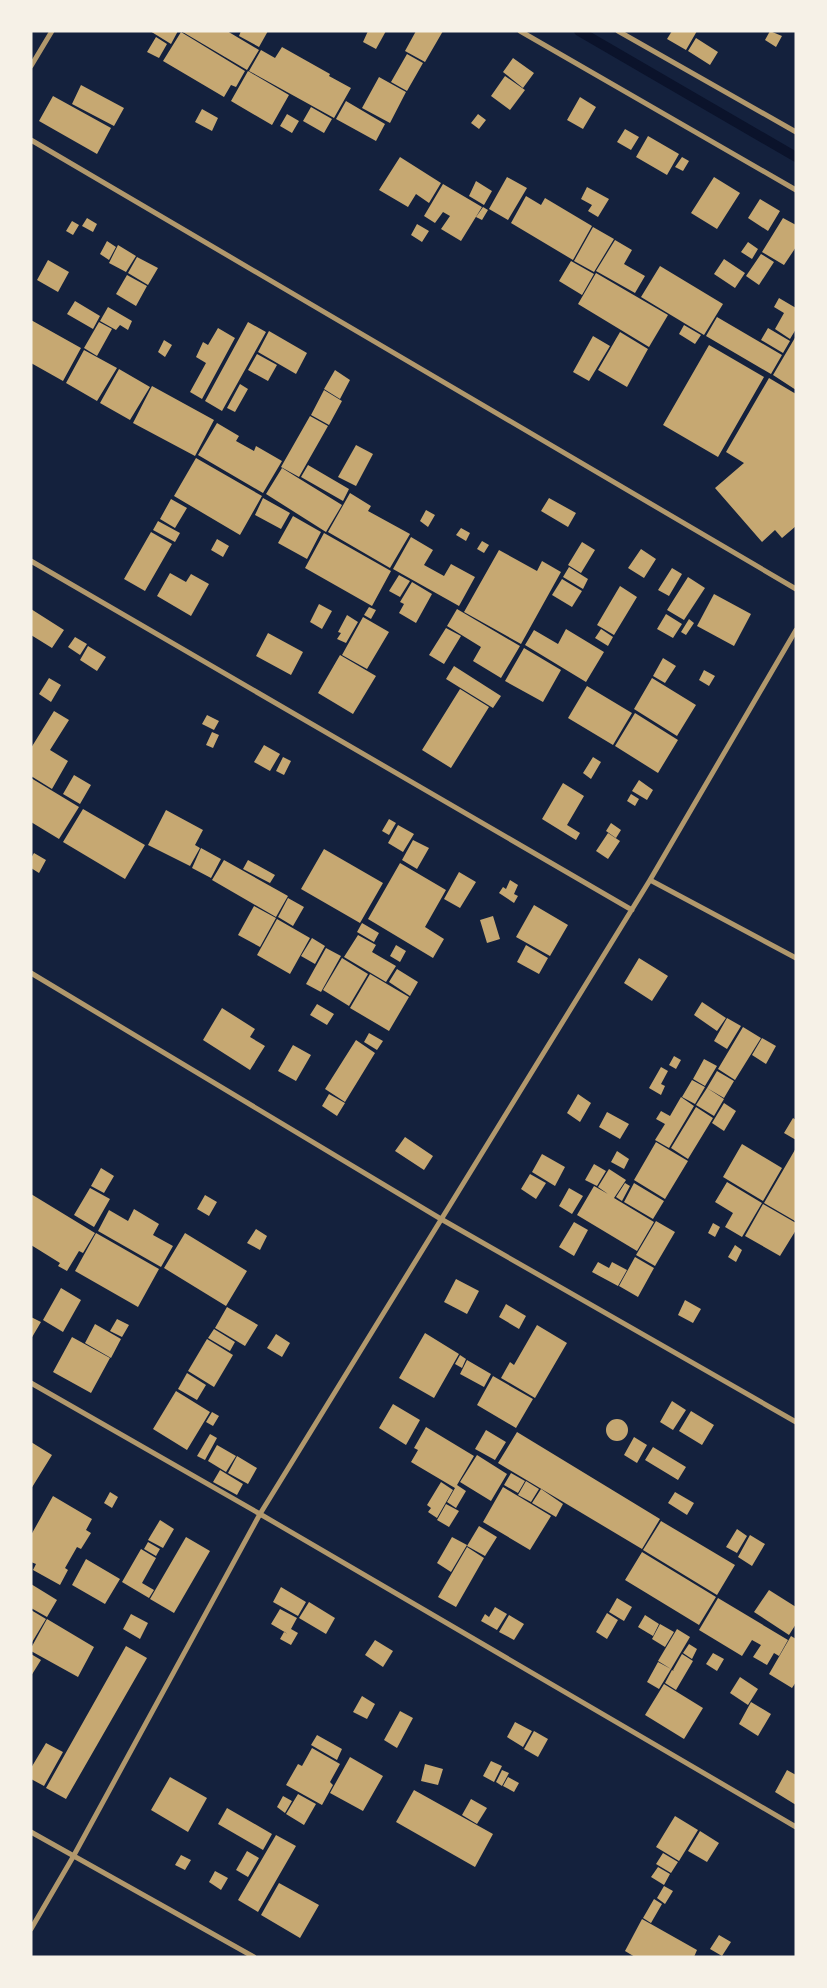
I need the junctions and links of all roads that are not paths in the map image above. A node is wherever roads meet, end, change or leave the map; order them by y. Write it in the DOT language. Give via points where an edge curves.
graph roads {
  1 [pos="52,31"];
  2 [pos="520,31"];
  3 [pos="618,31"];
  4 [pos="31,66"];
  5 [pos="796,132"];
  6 [pos="31,140"];
  7 [pos="796,190"];
  8 [pos="31,561"];
  9 [pos="796,588"];
  10 [pos="796,630"];
  11 [pos="650,880"];
  12 [pos="632,910"];
  13 [pos="796,958"];
  14 [pos="31,974"];
  15 [pos="441,1219"];
  16 [pos="31,1383"];
  17 [pos="796,1422"];
  18 [pos="260,1514"];
  19 [pos="796,1827"];
  20 [pos="31,1832"];
  21 [pos="73,1857"];
  22 [pos="31,1929"];
  23 [pos="254,1957"];
  1 -- 4 [label="street"];
  2 -- 7 [label="street"];
  3 -- 5 [label="street"];
  6 -- 9 [label="street"];
  8 -- 12 [label="street"];
  10 -- 11 [label="street"];
  11 -- 12 [label="street"];
  11 -- 13 [label="street"];
  12 -- 15 [label="street"];
  14 -- 15 [label="street"];
  15 -- 17 [label="street"];
  15 -- 18 [label="street"];
  16 -- 18 [label="street"];
  18 -- 19 [label="street"];
  18 -- 21 [label="street"];
  20 -- 21 [label="street"];
  21 -- 22 [label="street"];
  21 -- 23 [label="street"];
}
